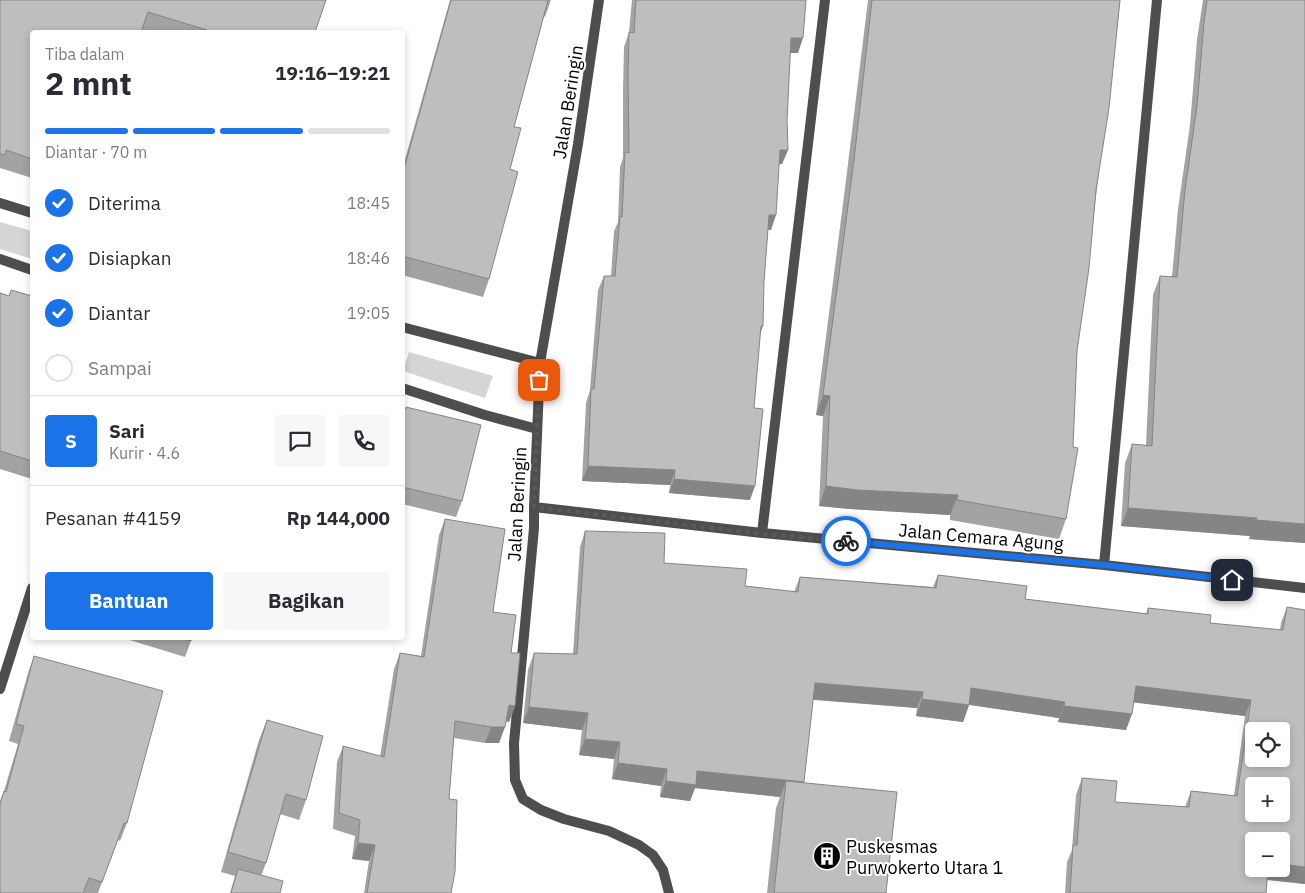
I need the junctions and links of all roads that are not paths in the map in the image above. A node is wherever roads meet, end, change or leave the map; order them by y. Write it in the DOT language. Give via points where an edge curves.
graph roads {
  1 [pos="599,0"];
  2 [pos="825,0"];
  3 [pos="1157,0"];
  4 [pos="0,203"];
  5 [pos="30,212"];
  6 [pos="0,259"];
  7 [pos="30,269"];
  8 [pos="405,328"];
  9 [pos="540,363"];
  10 [pos="405,389"];
  11 [pos="538,430"];
  12 [pos="534,507"];
  13 [pos="762,534"];
  14 [pos="1104,565"];
  15 [pos="1305,588"];
  16 [pos="30,594"];
  17 [pos="0,689"];
  18 [pos="669,893"];
  1 -- 9 [label="street, Jalan Beringin"];
  2 -- 13 [label="street"];
  3 -- 14 [label="street"];
  4 -- 5 [label="street"];
  6 -- 7 [label="street"];
  8 -- 9 [label="street"];
  9 -- 11 [label="street, Jalan Beringin"];
  10 -- 11 [label="street"];
  11 -- 12 [label="street, Jalan Beringin"];
  12 -- 13 [label="street, Jalan Cemara Agung"];
  12 -- 18 [label="street, Jalan Beringin" via="514,743 515,780 523,799 541,810 609,831 653,855 663,870"];
  13 -- 14 [label="street, Jalan Cemara Agung"];
  14 -- 15 [label="street, Jalan Cemara Agung"];
  16 -- 17 [label="street"];
}
